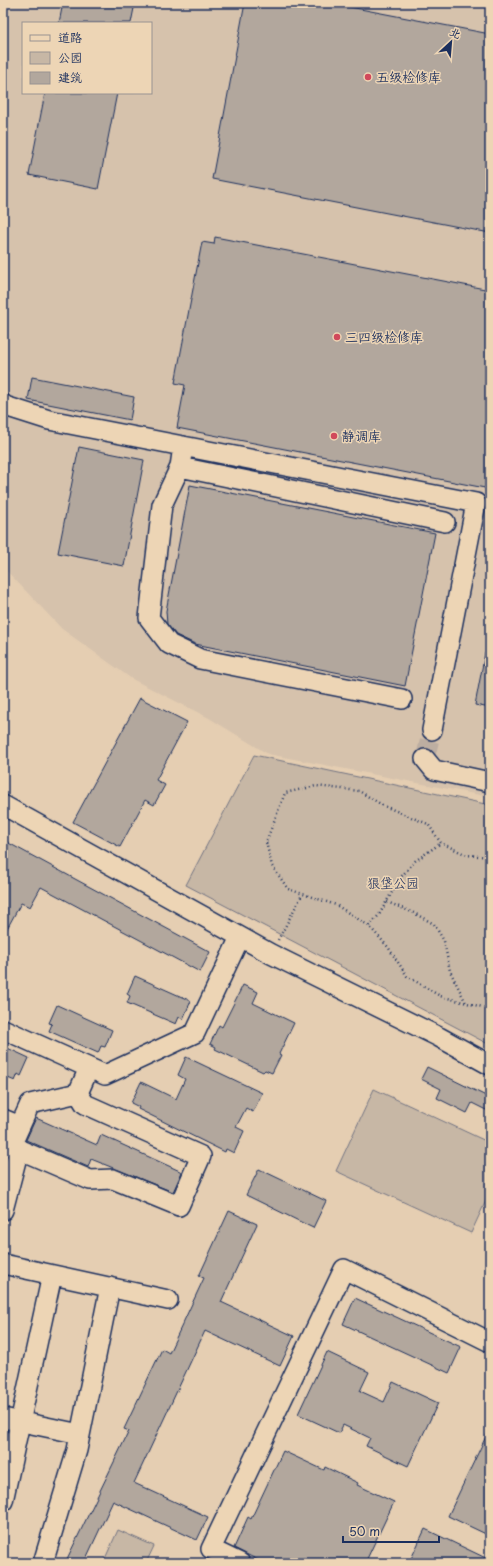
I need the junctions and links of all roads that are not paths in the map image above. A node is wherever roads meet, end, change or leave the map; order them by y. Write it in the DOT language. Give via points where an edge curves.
graph roads {
  1 [pos="3,404"];
  2 [pos="182,446"];
  3 [pos="180,467"];
  4 [pos="483,504"];
  5 [pos="445,522"];
  6 [pos="402,699"];
  7 [pos="432,730"];
  8 [pos="425,759"];
  9 [pos="490,782"];
  10 [pos="3,805"];
  11 [pos="240,937"];
  12 [pos="3,1029"];
  13 [pos="490,1065"];
  14 [pos="89,1068"];
  15 [pos="78,1093"];
  16 [pos="11,1122"];
  17 [pos="19,1149"];
  18 [pos="3,1210"];
  19 [pos="3,1264"];
  20 [pos="52,1275"];
  21 [pos="110,1288"];
  22 [pos="168,1300"];
  23 [pos="490,1342"];
  24 [pos="12,1420"];
  25 [pos="80,1434"];
  26 [pos="3,1501"];
  27 [pos="208,1556"];
  28 [pos="43,1563"];
  29 [pos="240,1563"];
  1 -- 2 [label="street" via="49,420"];
  2 -- 3 [label="street"];
  2 -- 4 [label="street"];
  3 -- 5 [label="street"];
  3 -- 6 [label="street" via="162,505 149,618 170,644 200,659"];
  4 -- 7 [label="street"];
  8 -- 9 [label="street" via="434,770"];
  10 -- 11 [label="street"];
  11 -- 13 [label="street"];
  11 -- 14 [label="street" via="196,1033 105,1075"];
  12 -- 14 [label="street"];
  14 -- 15 [label="street"];
  15 -- 16 [label="street" via="30,1104"];
  15 -- 17 [label="street" via="85,1104 202,1156 180,1206 113,1179 90,1180"];
  16 -- 17 [label="street" via="11,1146"];
  17 -- 18 [label="street"];
  19 -- 20 [label="street"];
  20 -- 21 [label="street"];
  20 -- 24 [label="street"];
  21 -- 22 [label="street"];
  21 -- 25 [label="street"];
  23 -- 27 [label="street" via="344,1269"];
  24 -- 25 [label="street"];
  24 -- 26 [label="street"];
  25 -- 28 [label="street"];
  27 -- 29 [label="street"];
}
